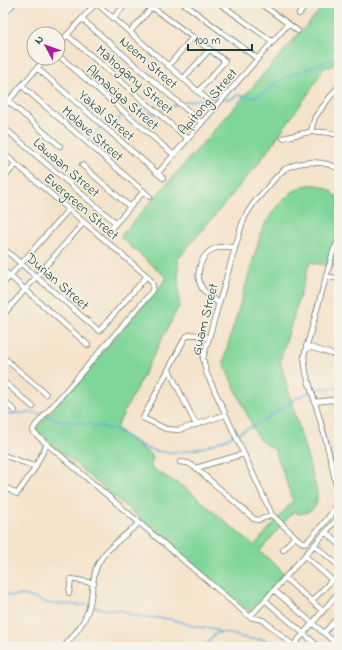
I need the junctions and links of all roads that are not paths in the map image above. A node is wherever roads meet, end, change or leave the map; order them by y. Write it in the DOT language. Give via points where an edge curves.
graph roads {
  1 [pos="14,3"];
  2 [pos="96,3"];
  3 [pos="127,3"];
  4 [pos="183,3"];
  5 [pos="219,3"];
  6 [pos="260,3"];
  7 [pos="300,3"];
  8 [pos="154,5"];
  9 [pos="307,5"];
  10 [pos="299,14"];
  11 [pos="3,15"];
  12 [pos="114,18"];
  13 [pos="82,19"];
  14 [pos="288,24"];
  15 [pos="298,31"];
  16 [pos="130,32"];
  17 [pos="67,34"];
  18 [pos="193,37"];
  19 [pos="273,42"];
  20 [pos="210,49"];
  21 [pos="258,59"];
  22 [pos="66,62"];
  23 [pos="168,66"];
  24 [pos="37,68"];
  25 [pos="183,79"];
  26 [pos="22,86"];
  27 [pos="339,89"];
  28 [pos="198,92"];
  29 [pos="8,101"];
  30 [pos="3,107"];
  31 [pos="216,107"];
  32 [pos="202,123"];
  33 [pos="3,127"];
  34 [pos="311,131"];
  35 [pos="339,135"];
  36 [pos="283,138"];
  37 [pos="188,139"];
  38 [pos="60,146"];
  39 [pos="3,153"];
  40 [pos="174,155"];
  41 [pos="16,164"];
  42 [pos="82,165"];
  43 [pos="339,169"];
  44 [pos="158,174"];
  45 [pos="163,178"];
  46 [pos="3,179"];
  47 [pos="144,191"];
  48 [pos="150,197"];
  49 [pos="130,206"];
  50 [pos="70,209"];
  51 [pos="84,222"];
  52 [pos="116,223"];
  53 [pos="110,230"];
  54 [pos="339,240"];
  55 [pos="235,247"];
  56 [pos="3,248"];
  57 [pos="22,264"];
  58 [pos="3,270"];
  59 [pos="10,276"];
  60 [pos="36,276"];
  61 [pos="147,276"];
  62 [pos="326,276"];
  63 [pos="339,279"];
  64 [pos="3,284"];
  65 [pos="25,289"];
  66 [pos="218,303"];
  67 [pos="3,315"];
  68 [pos="208,338"];
  69 [pos="88,345"];
  70 [pos="306,346"];
  71 [pos="339,356"];
  72 [pos="3,357"];
  73 [pos="169,370"];
  74 [pos="3,380"];
  75 [pos="46,394"];
  76 [pos="3,400"];
  77 [pos="315,402"];
  78 [pos="339,402"];
  79 [pos="33,407"];
  80 [pos="15,411"];
  81 [pos="225,415"];
  82 [pos="196,425"];
  83 [pos="47,444"];
  84 [pos="243,454"];
  85 [pos="3,455"];
  86 [pos="180,462"];
  87 [pos="36,467"];
  88 [pos="196,468"];
  89 [pos="337,475"];
  90 [pos="3,486"];
  91 [pos="272,515"];
  92 [pos="339,517"];
  93 [pos="139,523"];
  94 [pos="326,532"];
  95 [pos="295,536"];
  96 [pos="339,542"];
  97 [pos="314,545"];
  98 [pos="283,550"];
  99 [pos="304,556"];
  100 [pos="339,566"];
  101 [pos="285,578"];
  102 [pos="94,583"];
  103 [pos="274,590"];
  104 [pos="339,592"];
  105 [pos="69,593"];
  106 [pos="265,600"];
  107 [pos="312,602"];
  108 [pos="323,611"];
  109 [pos="339,616"];
  110 [pos="250,617"];
  111 [pos="313,623"];
  112 [pos="324,633"];
  113 [pos="304,634"];
  114 [pos="339,638"];
  115 [pos="337,644"];
  116 [pos="294,646"];
  117 [pos="64,647"];
  118 [pos="319,647"];
  1 -- 11 [label="street"];
  2 -- 12 [label="street"];
  2 -- 13 [label="street"];
  3 -- 12 [label="street"];
  4 -- 21 [label="street"];
  5 -- 19 [label="street"];
  6 -- 14 [label="street"];
  7 -- 9 [label="street"];
  8 -- 16 [label="street"];
  8 -- 18 [label="street"];
  9 -- 10 [label="street"];
  12 -- 16 [label="street"];
  13 -- 17 [label="street"];
  13 -- 32 [label="street, Neem Street"];
  14 -- 15 [label="street"];
  14 -- 19 [label="street, Apitong Street"];
  16 -- 23 [label="street"];
  17 -- 37 [label="street, Mahogany Street"];
  18 -- 20 [label="street"];
  18 -- 23 [label="street"];
  19 -- 21 [label="street, Apitong Street"];
  20 -- 25 [label="street"];
  20 -- 28 [label="street" via="225,61"];
  21 -- 31 [label="street, Apitong Street"];
  22 -- 40 [label="street, Almaciga Street"];
  23 -- 25 [label="street"];
  24 -- 26 [label="street"];
  24 -- 44 [label="street, Yakal Street"];
  25 -- 28 [label="street"];
  26 -- 29 [label="street"];
  26 -- 47 [label="street, Molave Street"];
  27 -- 34 [label="street" via="337,88 316,117"];
  28 -- 31 [label="street"];
  29 -- 30 [label="street"];
  29 -- 38 [label="street"];
  31 -- 32 [label="street, Apitong Street"];
  32 -- 37 [label="street, Apitong Street"];
  33 -- 52 [label="street, Lawaan Street"];
  34 -- 35 [label="street"];
  34 -- 36 [label="street"];
  37 -- 40 [label="street, Apitong Street"];
  39 -- 41 [label="street, Evergreen Street"];
  40 -- 44 [label="street, Apitong Street"];
  41 -- 46 [label="street"];
  41 -- 50 [label="street, Evergreen Street"];
  42 -- 49 [label="street"];
  43 -- 55 [label="street, Guam Street" via="310,162 285,169 251,206 243,220"];
  44 -- 45 [label="street, Yakal Street"];
  47 -- 48 [label="street, Molave Street"];
  47 -- 49 [label="street"];
  49 -- 52 [label="street"];
  50 -- 51 [label="street, Evergreen Street"];
  50 -- 57 [label="street"];
  51 -- 60 [label="street"];
  51 -- 61 [label="street, Evergreen Street"];
  52 -- 53 [label="street"];
  54 -- 62 [label="street"];
  55 -- 66 [label="street, Guam Street"];
  55 -- 66 [label="street" via="215,248 206,254 200,265 199,280 203,289"];
  56 -- 57 [label="street, Durian Street"];
  57 -- 59 [label="street"];
  57 -- 60 [label="street, Durian Street"];
  58 -- 59 [label="street"];
  59 -- 64 [label="street"];
  59 -- 65 [label="street"];
  60 -- 61 [label="street, Durian Street" via="99,331"];
  60 -- 65 [label="street"];
  61 -- 83 [label="street" via="154,285 150,294 34,428 34,433"];
  62 -- 63 [label="street"];
  62 -- 70 [label="street"];
  65 -- 67 [label="street"];
  65 -- 69 [label="street"];
  66 -- 68 [label="street, Guam Street"];
  68 -- 73 [label="street" via="188,335"];
  68 -- 81 [label="street, Guam Street" via="203,365"];
  70 -- 71 [label="street"];
  70 -- 77 [label="street" via="304,364"];
  72 -- 75 [label="street"];
  73 -- 82 [label="street"];
  73 -- 82 [label="street" via="143,418 172,430"];
  74 -- 79 [label="street"];
  76 -- 80 [label="street"];
  77 -- 78 [label="street"];
  77 -- 89 [label="street"];
  81 -- 82 [label="street"];
  81 -- 84 [label="street, Guam Street"];
  83 -- 87 [label="street"];
  83 -- 93 [label="street"];
  84 -- 88 [label="street"];
  84 -- 91 [label="street, Guam Street"];
  85 -- 87 [label="street"];
  86 -- 88 [label="street"];
  87 -- 90 [label="street" via="17,494"];
  88 -- 91 [label="street" via="254,519 259,520"];
  89 -- 95 [label="street, Guam Street" via="338,493 331,514 308,541 304,543"];
  91 -- 95 [label="street, Guam Street"];
  92 -- 94 [label="street"];
  93 -- 102 [label="street" via="103,557 96,568"];
  93 -- 110 [label="street"];
  94 -- 96 [label="street"];
  94 -- 97 [label="street"];
  95 -- 98 [label="street"];
  97 -- 99 [label="street"];
  97 -- 100 [label="street"];
  99 -- 101 [label="street"];
  99 -- 107 [label="street" via="332,580"];
  101 -- 103 [label="street"];
  101 -- 107 [label="street"];
  102 -- 105 [label="street" via="71,579"];
  102 -- 117 [label="street" via="90,606 85,617"];
  103 -- 106 [label="street"];
  103 -- 111 [label="street"];
  104 -- 108 [label="street"];
  106 -- 110 [label="street"];
  106 -- 113 [label="street"];
  107 -- 108 [label="street"];
  108 -- 111 [label="street"];
  109 -- 112 [label="street"];
  110 -- 116 [label="street" via="263,620"];
  111 -- 112 [label="street"];
  111 -- 113 [label="street"];
  112 -- 115 [label="street"];
  113 -- 116 [label="street"];
  113 -- 118 [label="street"];
  114 -- 115 [label="street"];
}
